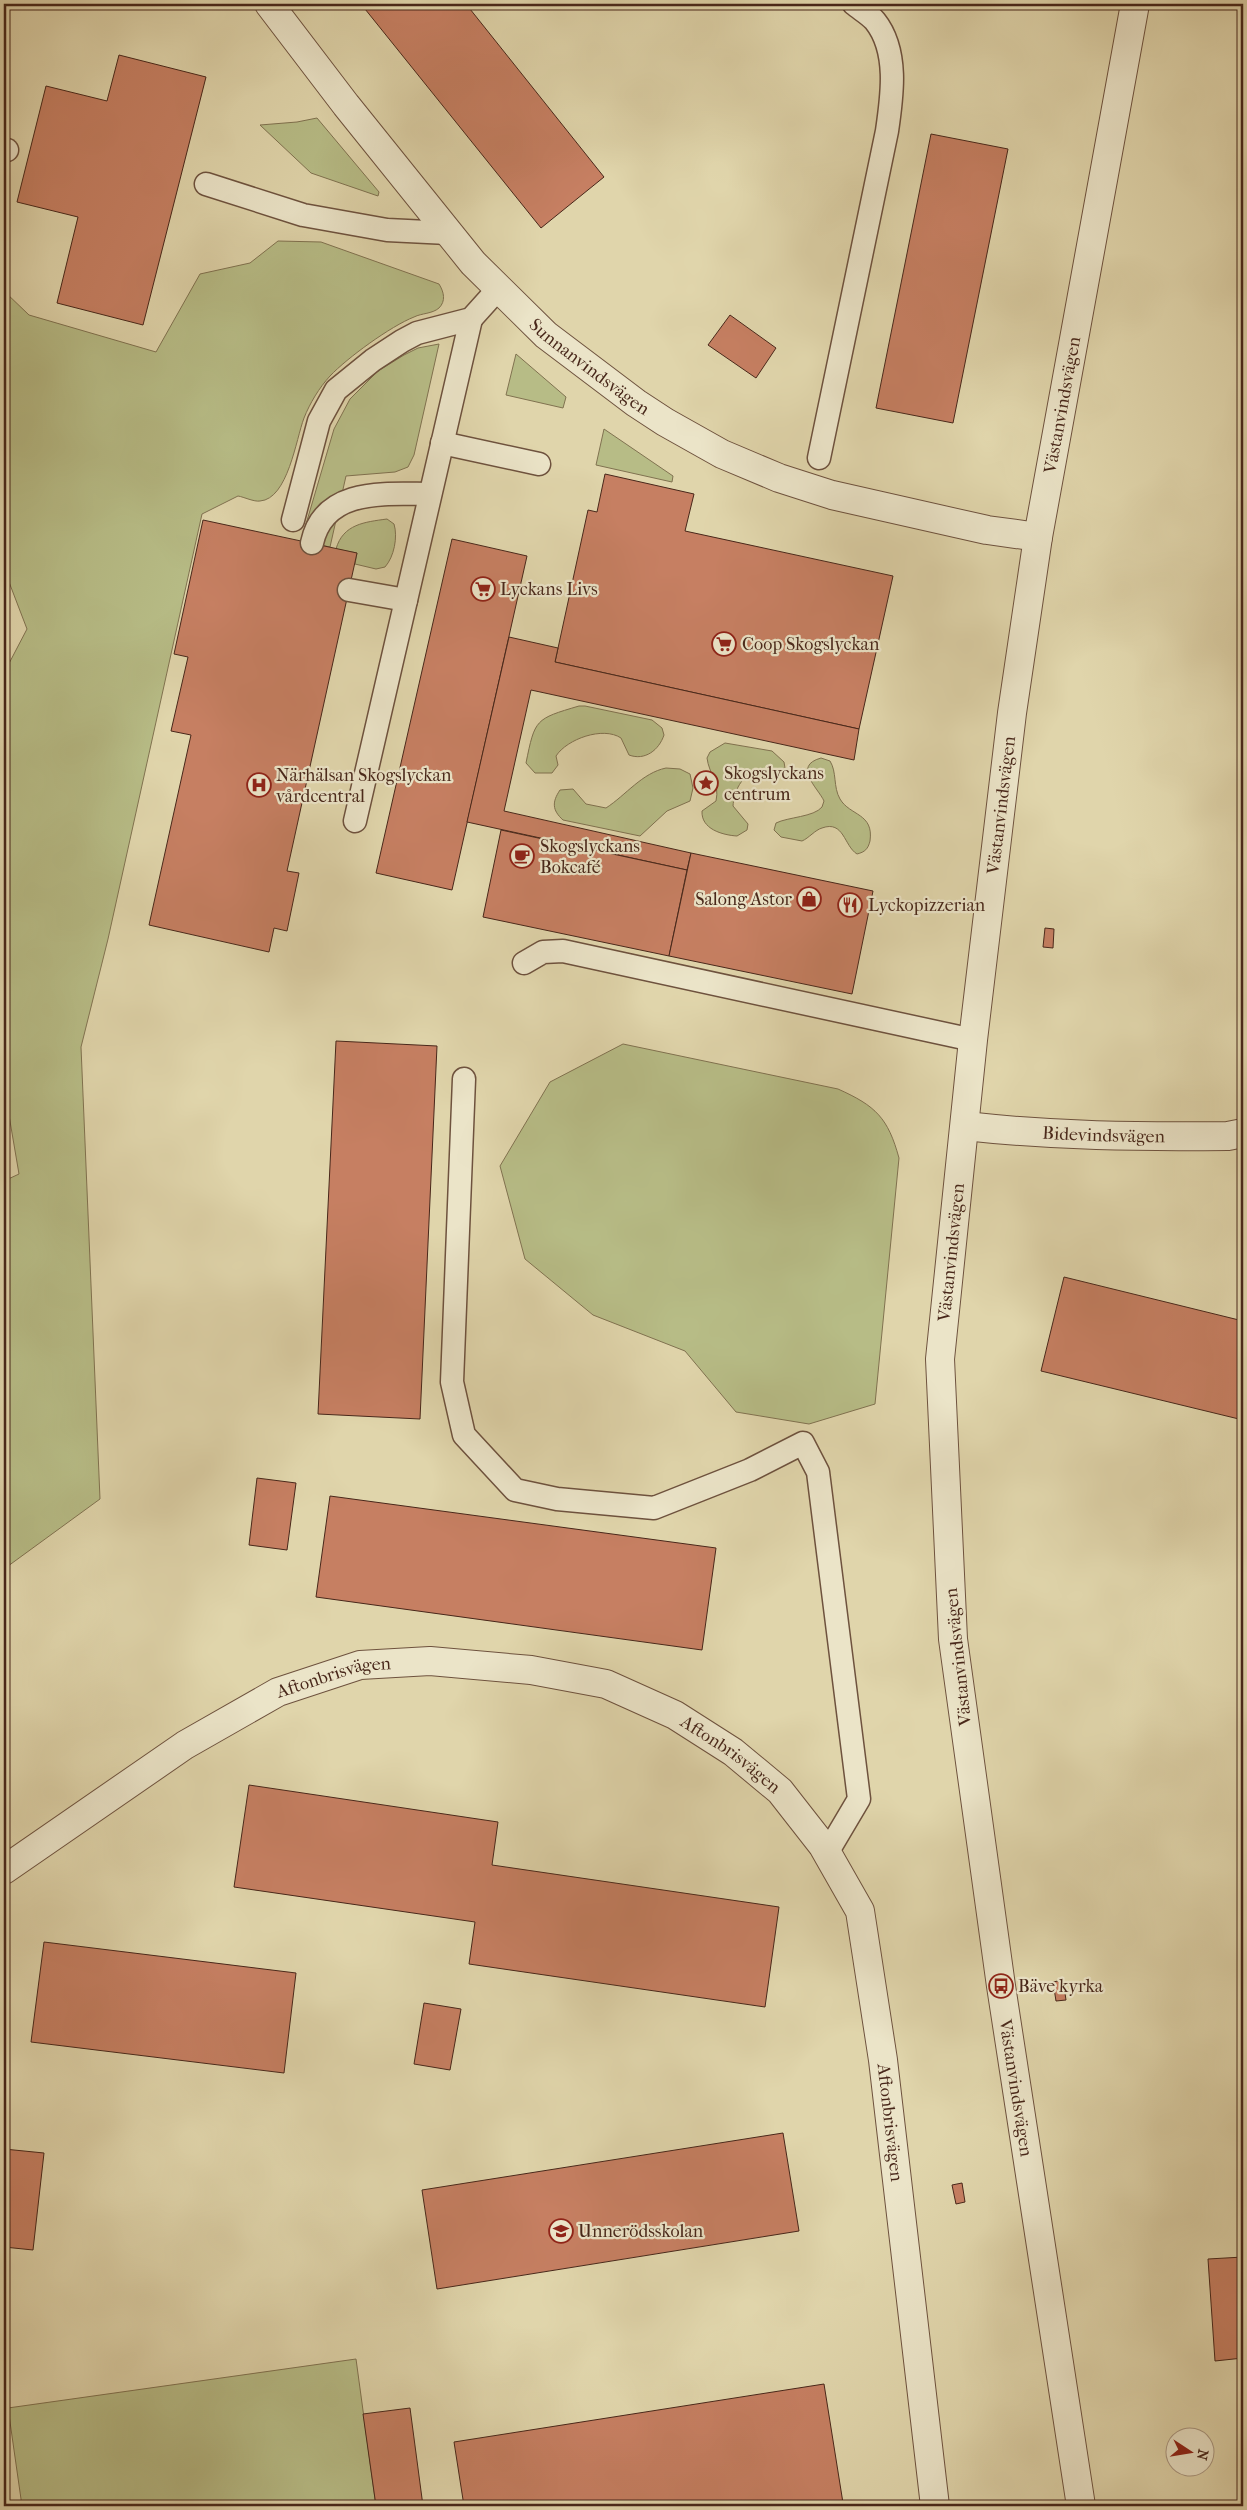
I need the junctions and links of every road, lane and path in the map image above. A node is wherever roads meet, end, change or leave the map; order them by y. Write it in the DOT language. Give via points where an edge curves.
graph roads {
  1 [pos="269,4"];
  2 [pos="854,4"];
  3 [pos="1134,4"];
  4 [pos="206,184"];
  5 [pos="448,233"];
  6 [pos="498,289"];
  7 [pos="471,320"];
  8 [pos="442,443"];
  9 [pos="819,458"];
  10 [pos="539,464"];
  11 [pos="430,494"];
  12 [pos="293,520"];
  13 [pos="1038,537"];
  14 [pos="312,543"];
  15 [pos="349,590"];
  16 [pos="406,600"];
  17 [pos="355,821"];
  18 [pos="524,963"];
  19 [pos="973,1040"];
  20 [pos="464,1079"];
  21 [pos="965,1126"];
  22 [pos="1243,1134"];
  23 [pos="827,1853"];
  24 [pos="4,1870"];
  25 [pos="935,2506"];
  26 [pos="1081,2506"];
  1 -- 5 [label="street, Sunnanvindsvägen"];
  2 -- 9 [label="lane" via="875,21 888,49 893,88 887,132"];
  3 -- 13 [label="street, Västanvindsvägen"];
  4 -- 5 [label="lane" via="303,215 387,230"];
  5 -- 6 [label="street, Sunnanvindsvägen"];
  6 -- 7 [label="lane"];
  6 -- 13 [label="street, Sunnanvindsvägen" via="546,335 636,403 722,454 779,478 832,495 986,530"];
  7 -- 8 [label="lane"];
  7 -- 12 [label="lane" via="418,333 402,341 372,360 336,390 319,420"];
  8 -- 10 [label="lane"];
  8 -- 11 [label="lane"];
  11 -- 14 [label="lane" via="371,494 347,501 319,522"];
  11 -- 16 [label="lane"];
  13 -- 19 [label="street, Västanvindsvägen" via="1003,777"];
  15 -- 16 [label="lane"];
  16 -- 17 [label="lane"];
  18 -- 19 [label="lane" via="543,952 563,952"];
  19 -- 21 [label="street, Västanvindsvägen"];
  20 -- 23 [label="lane" via="452,1382 464,1435 516,1490 557,1499 654,1508 750,1470 803,1444 818,1472 860,1799"];
  21 -- 22 [label="street, Bidevindsvägen" via="1102,1137"];
  21 -- 26 [label="street, Västanvindsvägen" via="940,1359 953,1639 1000,1986"];
  23 -- 24 [label="street, Aftonbrisvägen" via="780,1791 733,1752 675,1715 606,1684 531,1670 430,1661 360,1665 278,1692 185,1745"];
  23 -- 25 [label="street, Aftonbrisvägen" via="860,1910 884,2060"];
}
